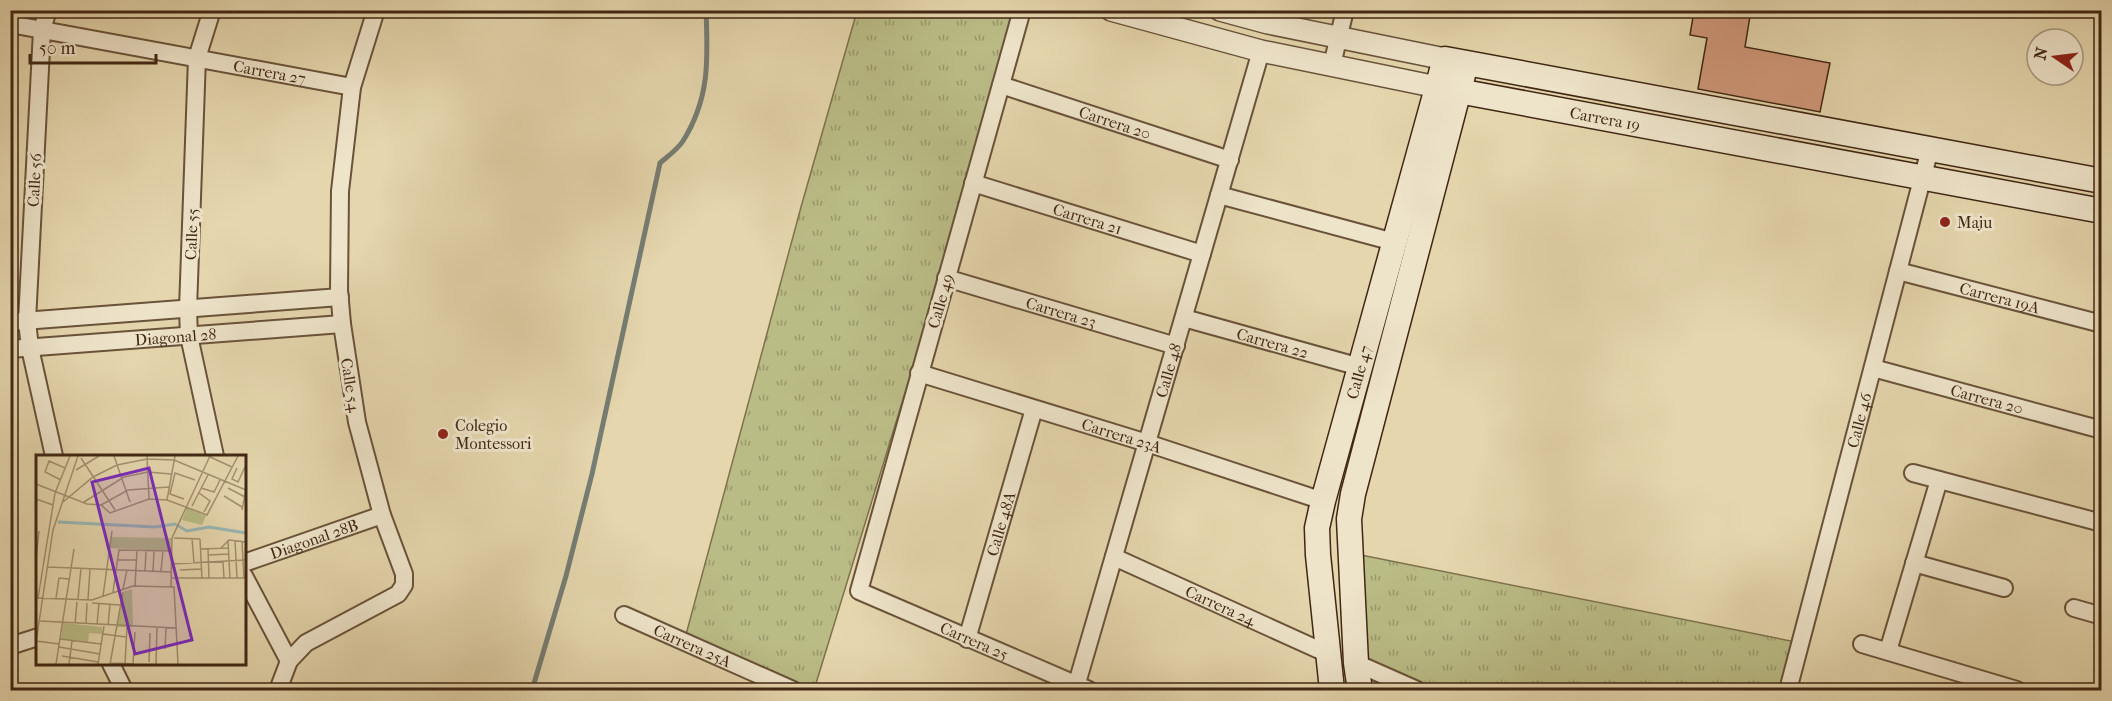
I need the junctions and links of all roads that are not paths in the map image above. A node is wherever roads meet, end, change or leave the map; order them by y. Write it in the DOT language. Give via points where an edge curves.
graph roads {
  1 [pos="48,10"];
  2 [pos="212,10"];
  3 [pos="376,10"];
  4 [pos="1022,10"];
  5 [pos="1111,10"];
  6 [pos="1220,10"];
  7 [pos="1345,10"];
  8 [pos="1271,17"];
  9 [pos="1172,18"];
  10 [pos="10,24"];
  11 [pos="42,30"];
  12 [pos="1339,38"];
  13 [pos="1261,51"];
  14 [pos="197,58"];
  15 [pos="1455,61"];
  16 [pos="1332,65"];
  17 [pos="1001,85"];
  18 [pos="352,87"];
  19 [pos="1448,89"];
  20 [pos="1930,149"];
  21 [pos="1230,160"];
  22 [pos="1923,176"];
  23 [pos="2102,181"];
  24 [pos="973,183"];
  25 [pos="1219,195"];
  26 [pos="2102,211"];
  27 [pos="1394,242"];
  28 [pos="1202,254"];
  29 [pos="1898,271"];
  30 [pos="946,278"];
  31 [pos="340,297"];
  32 [pos="188,309"];
  33 [pos="1184,318"];
  34 [pos="19,322"];
  35 [pos="342,324"];
  36 [pos="2102,324"];
  37 [pos="189,336"];
  38 [pos="1176,346"];
  39 [pos="30,348"];
  40 [pos="10,349"];
  41 [pos="1390,352"];
  42 [pos="1362,357"];
  43 [pos="1873,368"];
  44 [pos="919,374"];
  45 [pos="1034,409"];
  46 [pos="2102,430"];
  47 [pos="1147,443"];
  48 [pos="54,455"];
  49 [pos="215,455"];
  50 [pos="1913,473"];
  51 [pos="1939,480"];
  52 [pos="1323,501"];
  53 [pos="382,515"];
  54 [pos="2102,523"];
  55 [pos="1114,557"];
  56 [pos="246,562"];
  57 [pos="1914,563"];
  58 [pos="246,580"];
  59 [pos="2004,588"];
  60 [pos="859,591"];
  61 [pos="2074,608"];
  62 [pos="624,615"];
  63 [pos="2102,616"];
  64 [pos="36,638"];
  65 [pos="967,639"];
  66 [pos="1862,644"];
  67 [pos="10,646"];
  68 [pos="1888,651"];
  69 [pos="1328,654"];
  70 [pos="289,661"];
  71 [pos="1356,663"];
  72 [pos="112,665"];
  73 [pos="1080,689"];
  74 [pos="124,690"];
  75 [pos="278,690"];
  76 [pos="793,690"];
  77 [pos="1332,690"];
  78 [pos="1360,690"];
  79 [pos="1417,690"];
  80 [pos="1788,690"];
  81 [pos="2017,690"];
  1 -- 11 [label="street, Calle 56"];
  2 -- 14 [label="street, Calle 55"];
  3 -- 18 [label="street, Calle 54"];
  4 -- 17 [label="street, Calle 49"];
  5 -- 9 [label="street, Carrera 19"];
  6 -- 8 [label="street, Carrera 19"];
  7 -- 12 [label="street"];
  8 -- 12 [label="street, Carrera 19"];
  9 -- 13 [label="street, Carrera 19"];
  10 -- 11 [label="street, Carrera 27"];
  11 -- 14 [label="street, Carrera 27"];
  11 -- 34 [label="street, Calle 56"];
  12 -- 15 [label="street, Carrera 19"];
  12 -- 16 [label="street"];
  13 -- 16 [label="street, Carrera 19"];
  13 -- 21 [label="street, Calle 48"];
  14 -- 18 [label="street, Carrera 27"];
  14 -- 32 [label="street, Calle 55"];
  15 -- 19 [label="main road, Calle 47"];
  15 -- 20 [label="main road, Carrera 19"];
  16 -- 19 [label="street, Carrera 19"];
  17 -- 21 [label="street, Carrera 20"];
  17 -- 24 [label="street, Calle 49"];
  18 -- 31 [label="street, Calle 54" via="340,191"];
  19 -- 22 [label="main road, Carrera 19"];
  19 -- 27 [label="main road, Calle 47"];
  19 -- 41 [label="main road, Calle 47"];
  20 -- 22 [label="street, Calle 46"];
  20 -- 23 [label="main road, Carrera 19"];
  21 -- 25 [label="street, Calle 48"];
  22 -- 26 [label="main road, Carrera 19"];
  22 -- 29 [label="street, Calle 46"];
  24 -- 28 [label="street, Carrera 21"];
  24 -- 30 [label="street, Calle 49"];
  25 -- 27 [label="street"];
  25 -- 28 [label="street, Calle 48"];
  27 -- 42 [label="main road, Calle 47"];
  28 -- 33 [label="street, Calle 48"];
  29 -- 36 [label="street, Carrera 19A"];
  29 -- 43 [label="street, Calle 46"];
  30 -- 38 [label="street, Carrera 23"];
  30 -- 44 [label="street, Calle 49"];
  31 -- 32 [label="street, Diagonal 28"];
  31 -- 35 [label="street, Calle 54"];
  32 -- 34 [label="street, Diagonal 28"];
  32 -- 37 [label="street, Calle 55"];
  33 -- 38 [label="street, Calle 48"];
  33 -- 42 [label="street, Carrera 22"];
  34 -- 39 [label="street, Calle 56"];
  35 -- 37 [label="street, Diagonal 28"];
  35 -- 53 [label="street, Calle 54" via="357,422"];
  37 -- 39 [label="street, Diagonal 28"];
  37 -- 49 [label="street, Calle 55"];
  38 -- 47 [label="street, Calle 48"];
  39 -- 40 [label="street, Diagonal 28"];
  39 -- 48 [label="street, Calle 56"];
  41 -- 42 [label="main road" via="1369,352"];
  41 -- 71 [label="main road, Calle 47" via="1349,519"];
  42 -- 52 [label="main road, Calle 47"];
  43 -- 46 [label="street, Carrera 20"];
  43 -- 80 [label="street, Calle 46"];
  44 -- 45 [label="street, Carrera 23A"];
  44 -- 60 [label="street, Calle 49"];
  45 -- 47 [label="street, Carrera 23A"];
  45 -- 65 [label="street, Calle 48A"];
  47 -- 52 [label="street, Carrera 23A"];
  47 -- 55 [label="street, Calle 48"];
  50 -- 51 [label="street"];
  51 -- 54 [label="street"];
  51 -- 57 [label="street"];
  52 -- 69 [label="main road, Calle 47" via="1317,528"];
  53 -- 56 [label="street, Diagonal 28B"];
  53 -- 70 [label="street, Calle 54" via="404,574 404,585 398,594 306,643"];
  55 -- 69 [label="street, Carrera 24"];
  55 -- 73 [label="street, Calle 48"];
  57 -- 59 [label="street"];
  57 -- 68 [label="street"];
  58 -- 70 [label="street"];
  60 -- 65 [label="street, Carrera 25"];
  61 -- 63 [label="street"];
  62 -- 76 [label="street, Carrera 25A"];
  64 -- 67 [label="street"];
  65 -- 73 [label="street, Carrera 25"];
  66 -- 68 [label="street"];
  68 -- 81 [label="street"];
  69 -- 77 [label="main road, Calle 47"];
  70 -- 75 [label="street, Calle 54"];
  71 -- 78 [label="main road, Calle 47"];
  71 -- 79 [label="street"];
  72 -- 74 [label="street"];
}
